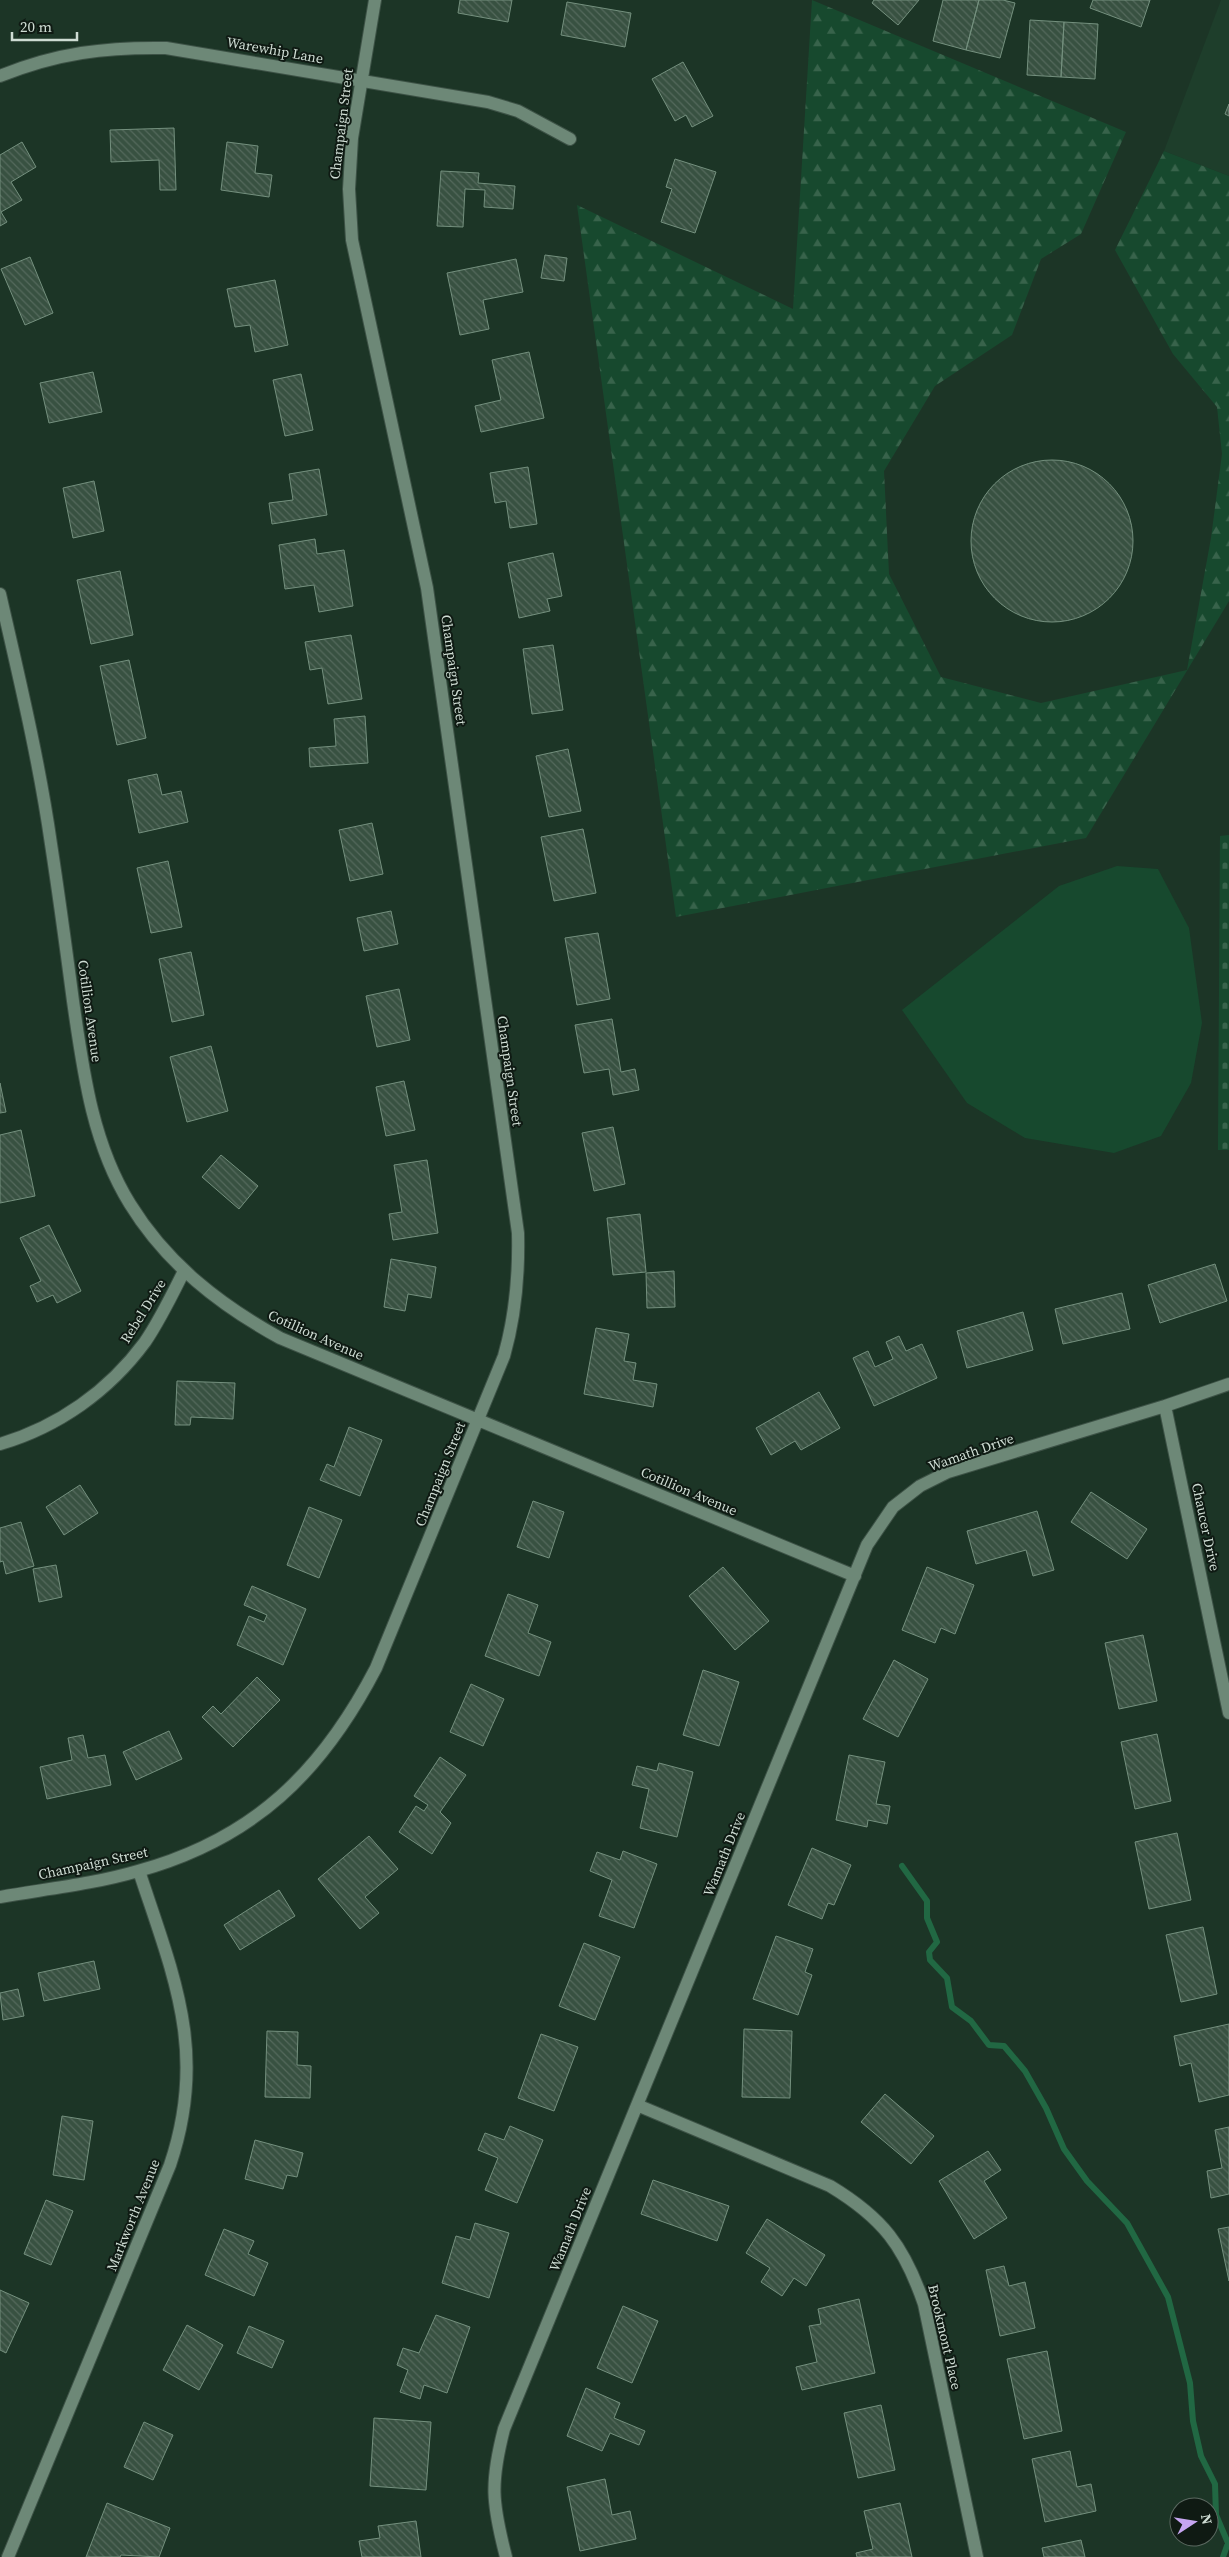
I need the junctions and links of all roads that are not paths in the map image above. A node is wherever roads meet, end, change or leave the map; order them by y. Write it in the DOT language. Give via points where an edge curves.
graph roads {
  1 [pos="375,0"];
  2 [pos="0,76"];
  3 [pos="361,80"];
  4 [pos="570,139"];
  5 [pos="0,594"];
  6 [pos="4,627"];
  7 [pos="184,1271"];
  8 [pos="1229,1384"];
  9 [pos="1165,1406"];
  10 [pos="478,1420"];
  11 [pos="0,1444"];
  12 [pos="855,1576"];
  13 [pos="1229,1713"];
  14 [pos="139,1871"];
  15 [pos="0,1897"];
  16 [pos="637,2105"];
  17 [pos="8,2557"];
  18 [pos="506,2557"];
  19 [pos="977,2557"];
  1 -- 3 [label="street, Champaign Street"];
  2 -- 3 [label="street, Warewhip Lane" via="74,52 138,47 189,50"];
  3 -- 4 [label="street, Warewhip Lane" via="488,102 518,111"];
  3 -- 10 [label="street, Champaign Street" via="348,189 352,240 427,588 518,1233 518,1277 510,1335"];
  5 -- 6 [label="street, Cotillion Avenue"];
  6 -- 7 [label="street, Cotillion Avenue" via="36,755 94,1120 109,1163 130,1204"];
  7 -- 10 [label="street, Cotillion Avenue" via="240,1316 280,1338"];
  7 -- 11 [label="street, Rebel Drive" via="144,1342 118,1374 72,1412 35,1432"];
  8 -- 9 [label="street, Wamath Drive"];
  9 -- 12 [label="street, Wamath Drive" via="948,1472 920,1486 883,1519 867,1545"];
  9 -- 13 [label="street, Chaucer Drive"];
  10 -- 12 [label="street, Cotillion Avenue"];
  10 -- 14 [label="street, Champaign Street" via="376,1668 354,1710 326,1750 298,1780 244,1825 203,1848"];
  12 -- 16 [label="street, Wamath Drive"];
  14 -- 15 [label="street, Champaign Street"];
  14 -- 17 [label="street, Markworth Avenue" via="179,1997 186,2037 188,2076 181,2133"];
  16 -- 18 [label="street, Wamath Drive" via="504,2429 493,2480 495,2513"];
  16 -- 19 [label="street, Brookmont Place" via="830,2186 857,2202 897,2244 913,2273 924,2304"];
}
